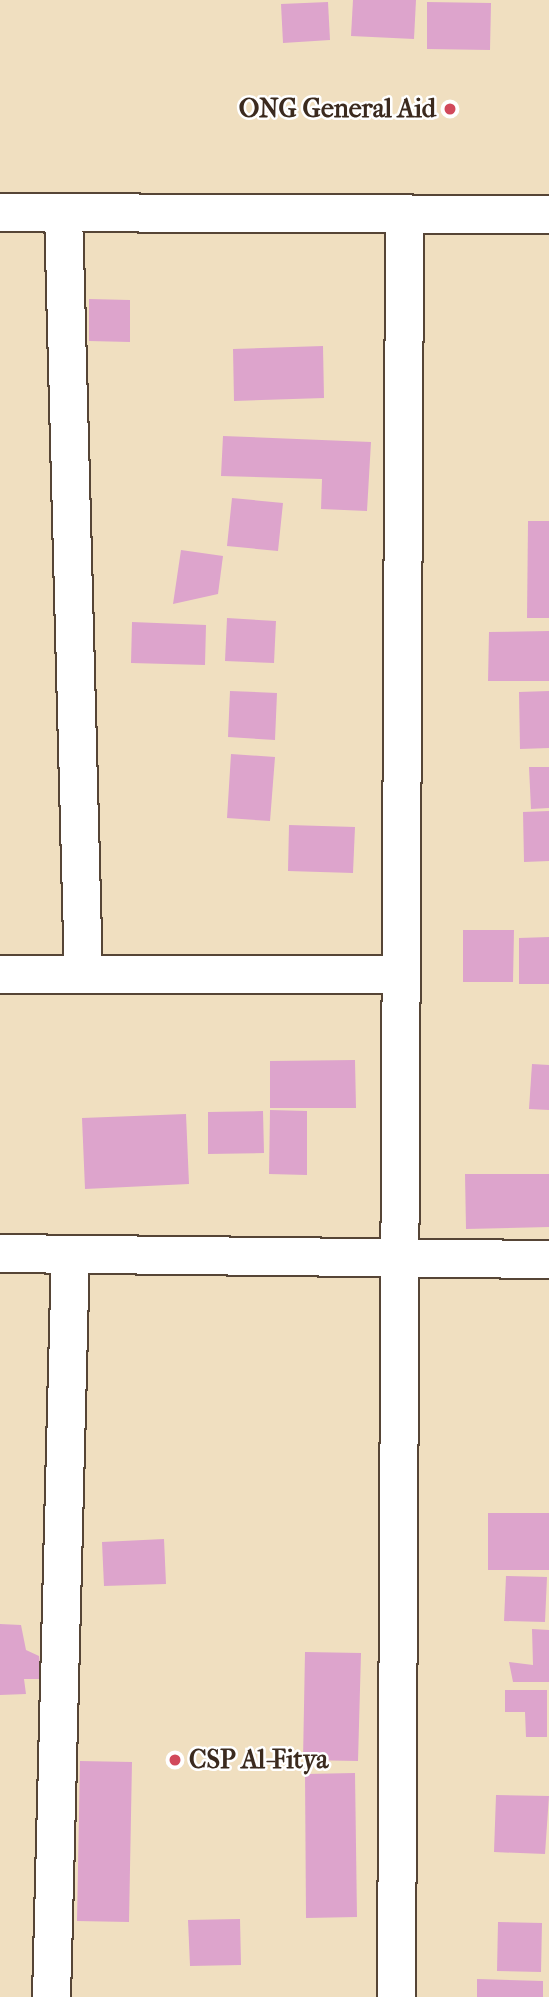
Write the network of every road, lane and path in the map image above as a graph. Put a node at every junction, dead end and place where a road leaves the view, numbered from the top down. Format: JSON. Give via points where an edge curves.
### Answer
{"nodes":[{"id":1,"x":0,"y":212,"type":"edge"},
{"id":2,"x":63,"y":212,"type":"junction"},
{"id":3,"x":404,"y":213,"type":"junction"},
{"id":4,"x":549,"y":214,"type":"edge"},
{"id":5,"x":0,"y":974,"type":"edge"},
{"id":6,"x":83,"y":974,"type":"junction"},
{"id":7,"x":400,"y":974,"type":"junction"},
{"id":8,"x":0,"y":1253,"type":"edge"},
{"id":9,"x":70,"y":1254,"type":"junction"},
{"id":10,"x":399,"y":1257,"type":"junction"},
{"id":11,"x":549,"y":1259,"type":"edge"},
{"id":12,"x":51,"y":1997,"type":"edge"},
{"id":13,"x":396,"y":1997,"type":"edge"}],
"edges":[{"from":1,"to":2,"type":"street"},
{"from":2,"to":3,"type":"street"},
{"from":2,"to":6,"type":"street"},
{"from":3,"to":4,"type":"street"},
{"from":3,"to":7,"type":"street"},
{"from":5,"to":6,"type":"street"},
{"from":6,"to":7,"type":"street"},
{"from":7,"to":10,"type":"street"},
{"from":8,"to":9,"type":"street"},
{"from":9,"to":10,"type":"street"},
{"from":9,"to":12,"type":"street"},
{"from":10,"to":11,"type":"street"},
{"from":10,"to":13,"type":"street"}]}
